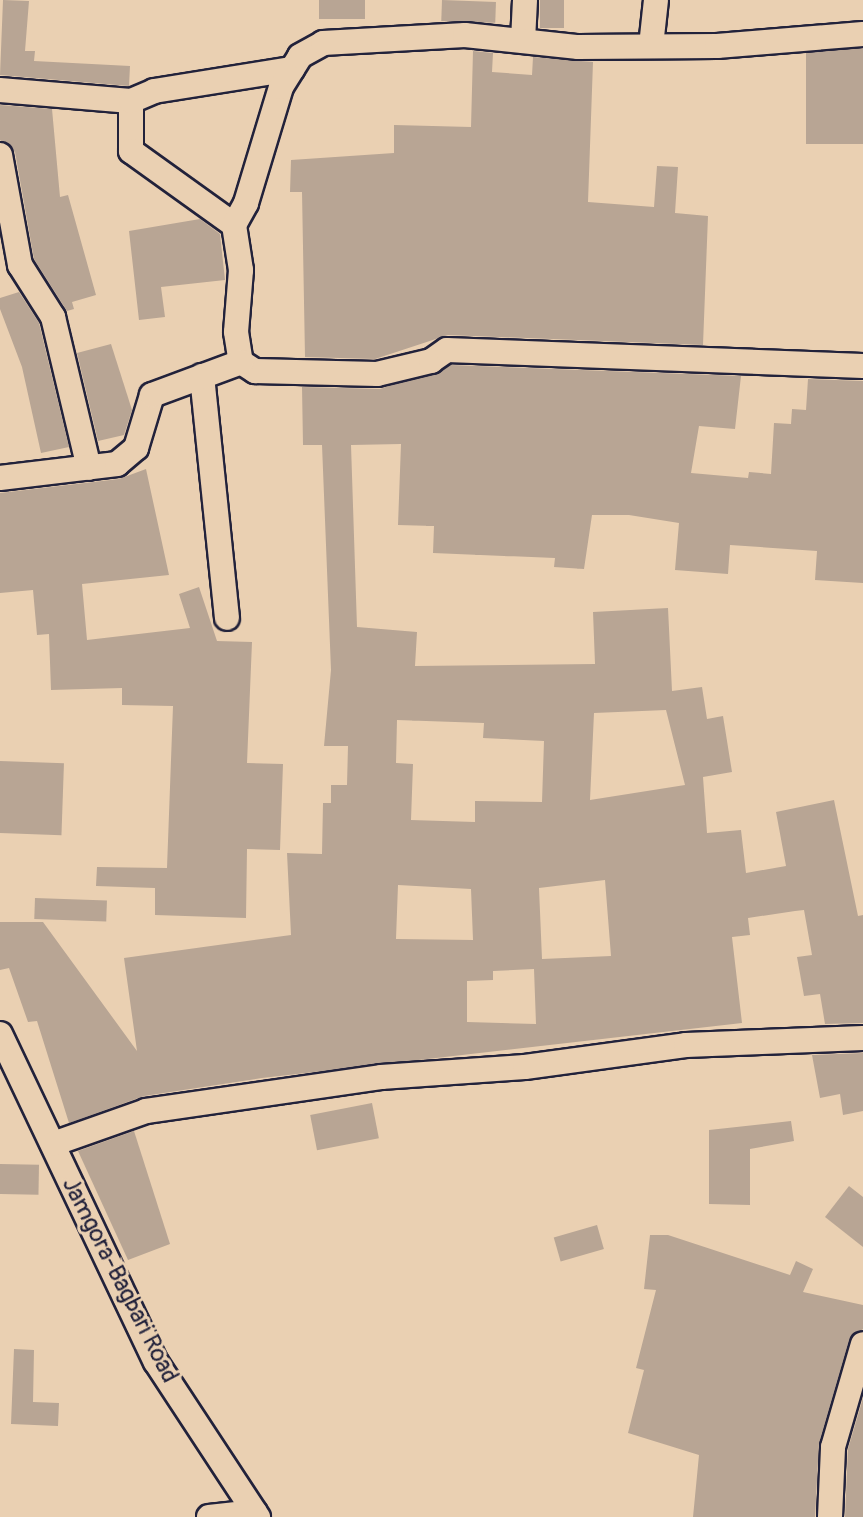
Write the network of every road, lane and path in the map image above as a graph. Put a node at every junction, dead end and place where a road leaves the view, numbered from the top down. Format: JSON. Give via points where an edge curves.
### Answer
{"nodes":[{"id":1,"x":525,"y":0,"type":"edge"},
{"id":2,"x":656,"y":0,"type":"edge"},
{"id":3,"x":863,"y":34,"type":"edge"},
{"id":4,"x":523,"y":41,"type":"junction"},
{"id":5,"x":651,"y":46,"type":"junction"},
{"id":6,"x":292,"y":69,"type":"junction"},
{"id":7,"x":0,"y":90,"type":"edge"},
{"id":8,"x":131,"y":101,"type":"junction"},
{"id":9,"x":0,"y":155,"type":"edge"},
{"id":10,"x":234,"y":225,"type":"junction"},
{"id":11,"x":241,"y":362,"type":"junction"},
{"id":12,"x":863,"y":366,"type":"edge"},
{"id":13,"x":202,"y":376,"type":"junction"},
{"id":14,"x":89,"y":468,"type":"junction"},
{"id":15,"x":0,"y":478,"type":"edge"},
{"id":16,"x":227,"y":618,"type":"dead end"},
{"id":17,"x":0,"y":1034,"type":"edge"},
{"id":18,"x":863,"y":1038,"type":"edge"},
{"id":19,"x":53,"y":1144,"type":"junction"},
{"id":20,"x":863,"y":1344,"type":"edge"},
{"id":21,"x":256,"y":1515,"type":"edge"},
{"id":22,"x":209,"y":1517,"type":"edge"},
{"id":23,"x":830,"y":1517,"type":"edge"}],
"edges":[{"from":1,"to":4,"type":"street"},
{"from":2,"to":5,"type":"street"},
{"from":3,"to":5,"type":"street"},
{"from":4,"to":5,"type":"street"},
{"from":4,"to":6,"type":"street","via":[[465,35],[323,43]]},
{"from":6,"to":8,"type":"street","via":[[154,91]]},
{"from":6,"to":10,"type":"street"},
{"from":7,"to":8,"type":"street"},
{"from":8,"to":10,"type":"street","via":[[131,151]]},
{"from":9,"to":14,"type":"street","via":[[20,265],[53,317]]},
{"from":10,"to":11,"type":"street","via":[[240,248],[236,332]]},
{"from":11,"to":12,"type":"street","via":[[255,371],[377,374],[431,361],[447,350]]},
{"from":11,"to":13,"type":"street"},
{"from":13,"to":14,"type":"street","via":[[152,395],[136,448],[117,464]]},
{"from":13,"to":16,"type":"street"},
{"from":14,"to":15,"type":"street"},
{"from":17,"to":19,"type":"street","name":"Jamgora-Bagbari Road"},
{"from":18,"to":19,"type":"street","via":[[766,1038],[381,1077],[146,1111]]},
{"from":19,"to":21,"type":"street","name":"Jamgora-Bagbari Road","via":[[156,1362]]},
{"from":20,"to":23,"type":"street","via":[[833,1447]]},
{"from":21,"to":22,"type":"street"}]}
